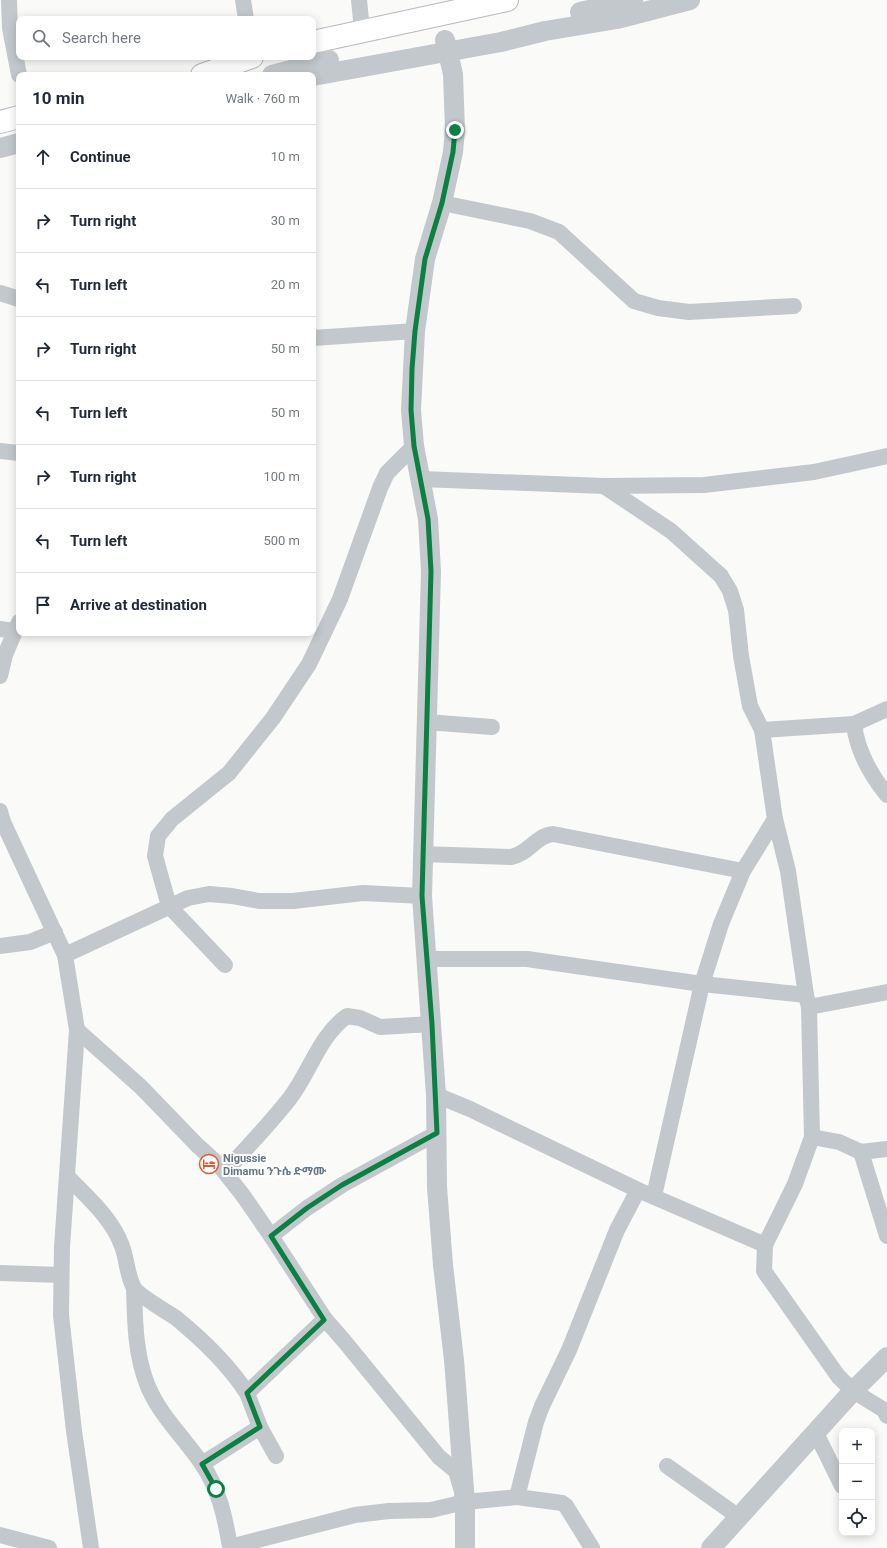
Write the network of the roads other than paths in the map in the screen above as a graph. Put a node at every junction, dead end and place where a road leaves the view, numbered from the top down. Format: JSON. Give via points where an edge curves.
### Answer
{"nodes":[{"id":1,"x":9,"y":0,"type":"edge"},
{"id":2,"x":243,"y":0,"type":"edge"},
{"id":3,"x":359,"y":0,"type":"edge"},
{"id":4,"x":507,"y":0,"type":"edge"},
{"id":5,"x":633,"y":0,"type":"edge"},
{"id":6,"x":690,"y":0,"type":"edge"},
{"id":7,"x":461,"y":5,"type":"edge"},
{"id":8,"x":246,"y":16,"type":"edge"},
{"id":9,"x":362,"y":30,"type":"junction"},
{"id":10,"x":316,"y":41,"type":"edge"},
{"id":11,"x":447,"y":46,"type":"junction"},
{"id":12,"x":16,"y":59,"type":"edge"},
{"id":13,"x":16,"y":60,"type":"edge"},
{"id":14,"x":244,"y":60,"type":"edge"},
{"id":15,"x":18,"y":72,"type":"edge"},
{"id":16,"x":210,"y":72,"type":"edge"},
{"id":17,"x":283,"y":72,"type":"edge"},
{"id":18,"x":316,"y":75,"type":"edge"},
{"id":19,"x":16,"y":118,"type":"edge"},
{"id":20,"x":0,"y":122,"type":"edge"},
{"id":21,"x":16,"y":144,"type":"edge"},
{"id":22,"x":0,"y":148,"type":"edge"},
{"id":23,"x":442,"y":203,"type":"junction"},
{"id":24,"x":0,"y":293,"type":"edge"},
{"id":25,"x":16,"y":298,"type":"edge"},
{"id":26,"x":794,"y":306,"type":"dead end"},
{"id":27,"x":415,"y":331,"type":"junction"},
{"id":28,"x":316,"y":338,"type":"edge"},
{"id":29,"x":414,"y":446,"type":"junction"},
{"id":30,"x":0,"y":451,"type":"edge"},
{"id":31,"x":16,"y":453,"type":"edge"},
{"id":32,"x":887,"y":456,"type":"edge"},
{"id":33,"x":421,"y":479,"type":"junction"},
{"id":34,"x":604,"y":486,"type":"junction"},
{"id":35,"x":11,"y":627,"type":"edge"},
{"id":36,"x":0,"y":676,"type":"edge"},
{"id":37,"x":887,"y":709,"type":"edge"},
{"id":38,"x":426,"y":722,"type":"junction"},
{"id":39,"x":854,"y":724,"type":"junction"},
{"id":40,"x":492,"y":727,"type":"dead end"},
{"id":41,"x":762,"y":730,"type":"junction"},
{"id":42,"x":887,"y":795,"type":"edge"},
{"id":43,"x":1,"y":818,"type":"edge"},
{"id":44,"x":775,"y":819,"type":"junction"},
{"id":45,"x":422,"y":854,"type":"junction"},
{"id":46,"x":743,"y":871,"type":"junction"},
{"id":47,"x":422,"y":896,"type":"junction"},
{"id":48,"x":169,"y":906,"type":"junction"},
{"id":49,"x":55,"y":932,"type":"junction"},
{"id":50,"x":0,"y":946,"type":"edge"},
{"id":51,"x":65,"y":955,"type":"junction"},
{"id":52,"x":427,"y":959,"type":"junction"},
{"id":53,"x":225,"y":965,"type":"dead end"},
{"id":54,"x":702,"y":984,"type":"junction"},
{"id":55,"x":887,"y":992,"type":"edge"},
{"id":56,"x":808,"y":1001,"type":"junction"},
{"id":57,"x":432,"y":1024,"type":"junction"},
{"id":58,"x":77,"y":1030,"type":"junction"},
{"id":59,"x":436,"y":1095,"type":"junction"},
{"id":60,"x":437,"y":1133,"type":"junction"},
{"id":61,"x":812,"y":1137,"type":"junction"},
{"id":62,"x":887,"y":1149,"type":"edge"},
{"id":63,"x":861,"y":1152,"type":"junction"},
{"id":64,"x":225,"y":1172,"type":"junction"},
{"id":65,"x":68,"y":1177,"type":"junction"},
{"id":66,"x":638,"y":1190,"type":"junction"},
{"id":67,"x":654,"y":1196,"type":"junction"},
{"id":68,"x":271,"y":1236,"type":"junction"},
{"id":69,"x":887,"y":1236,"type":"edge"},
{"id":70,"x":765,"y":1245,"type":"junction"},
{"id":71,"x":0,"y":1273,"type":"edge"},
{"id":72,"x":61,"y":1275,"type":"junction"},
{"id":73,"x":134,"y":1289,"type":"junction"},
{"id":74,"x":324,"y":1320,"type":"junction"},
{"id":75,"x":887,"y":1357,"type":"edge"},
{"id":76,"x":853,"y":1391,"type":"junction"},
{"id":77,"x":247,"y":1393,"type":"junction"},
{"id":78,"x":887,"y":1416,"type":"edge"},
{"id":79,"x":260,"y":1427,"type":"junction"},
{"id":80,"x":816,"y":1433,"type":"junction"},
{"id":81,"x":276,"y":1456,"type":"dead end"},
{"id":82,"x":202,"y":1464,"type":"junction"},
{"id":83,"x":667,"y":1466,"type":"dead end"},
{"id":84,"x":839,"y":1480,"type":"edge"},
{"id":85,"x":517,"y":1497,"type":"junction"},
{"id":86,"x":465,"y":1502,"type":"junction"},
{"id":87,"x":739,"y":1517,"type":"junction"},
{"id":88,"x":0,"y":1535,"type":"edge"},
{"id":89,"x":49,"y":1548,"type":"edge"},
{"id":90,"x":91,"y":1548,"type":"edge"},
{"id":91,"x":228,"y":1548,"type":"edge"},
{"id":92,"x":465,"y":1548,"type":"edge"},
{"id":93,"x":592,"y":1548,"type":"edge"},
{"id":94,"x":712,"y":1548,"type":"edge"}],
"edges":[{"from":1,"to":12,"type":"street","via":[[10,28]]},
{"from":2,"to":8,"type":"street"},
{"from":3,"to":9,"type":"street"},
{"from":4,"to":7,"type":"main road"},
{"from":5,"to":11,"type":"street"},
{"from":6,"to":11,"type":"street","via":[[617,18]]},
{"from":7,"to":9,"type":"main road"},
{"from":9,"to":10,"type":"main road"},
{"from":11,"to":17,"type":"street","via":[[325,60]]},
{"from":11,"to":18,"type":"street"},
{"from":11,"to":23,"type":"street","via":[[453,74],[455,130]]},
{"from":13,"to":15,"type":"street"},
{"from":14,"to":16,"type":"main road"},
{"from":19,"to":20,"type":"main road"},
{"from":21,"to":22,"type":"street"},
{"from":23,"to":26,"type":"street","via":[[530,221],[559,232],[634,301],[658,308],[689,312]]},
{"from":23,"to":27,"type":"street","via":[[425,259]]},
{"from":24,"to":25,"type":"street"},
{"from":27,"to":28,"type":"street"},
{"from":27,"to":29,"type":"street","via":[[411,410]]},
{"from":29,"to":33,"type":"street"},
{"from":29,"to":48,"type":"street","via":[[387,473],[340,599],[309,664],[273,718],[229,773],[172,819],[158,836],[155,856]]},
{"from":30,"to":31,"type":"street"},
{"from":32,"to":34,"type":"street","via":[[814,472],[704,485]]},
{"from":33,"to":34,"type":"street"},
{"from":33,"to":38,"type":"street","via":[[428,519],[431,571],[431,636]]},
{"from":34,"to":41,"type":"street","via":[[671,531],[721,576],[730,591],[736,610],[740,656],[750,706]]},
{"from":35,"to":36,"type":"street"},
{"from":37,"to":39,"type":"street"},
{"from":38,"to":40,"type":"street"},
{"from":38,"to":45,"type":"street"},
{"from":39,"to":41,"type":"street"},
{"from":39,"to":42,"type":"street","via":[[856,741],[869,768]]},
{"from":41,"to":44,"type":"street"},
{"from":43,"to":49,"type":"street"},
{"from":44,"to":46,"type":"street"},
{"from":44,"to":56,"type":"street","via":[[788,871]]},
{"from":45,"to":46,"type":"street","via":[[520,856],[539,838],[553,834]]},
{"from":45,"to":47,"type":"street"},
{"from":46,"to":54,"type":"street","via":[[721,924]]},
{"from":47,"to":48,"type":"street","via":[[363,893],[293,901],[266,901],[209,894],[188,898]]},
{"from":47,"to":52,"type":"street"},
{"from":48,"to":51,"type":"street"},
{"from":48,"to":53,"type":"street"},
{"from":49,"to":50,"type":"street","via":[[30,942]]},
{"from":49,"to":51,"type":"street"},
{"from":51,"to":58,"type":"street"},
{"from":52,"to":54,"type":"street","via":[[527,959]]},
{"from":52,"to":57,"type":"street"},
{"from":54,"to":56,"type":"street"},
{"from":54,"to":67,"type":"street"},
{"from":55,"to":56,"type":"street"},
{"from":56,"to":61,"type":"street"},
{"from":57,"to":59,"type":"street"},
{"from":57,"to":64,"type":"street","via":[[380,1027],[360,1018],[347,1016],[338,1023],[314,1056],[290,1098]]},
{"from":58,"to":64,"type":"street","via":[[141,1087]]},
{"from":58,"to":65,"type":"street"},
{"from":59,"to":60,"type":"street"},
{"from":59,"to":66,"type":"street"},
{"from":60,"to":68,"type":"street","via":[[342,1185]]},
{"from":60,"to":86,"type":"street","via":[[437,1187]]},
{"from":61,"to":63,"type":"street","via":[[839,1142]]},
{"from":61,"to":70,"type":"street","via":[[795,1184]]},
{"from":62,"to":63,"type":"street"},
{"from":63,"to":69,"type":"street"},
{"from":64,"to":68,"type":"street"},
{"from":65,"to":72,"type":"street"},
{"from":65,"to":73,"type":"street","via":[[98,1207],[110,1224],[122,1246]]},
{"from":66,"to":67,"type":"street"},
{"from":66,"to":85,"type":"street","via":[[617,1230],[569,1350],[542,1406]]},
{"from":67,"to":70,"type":"street","via":[[685,1212]]},
{"from":68,"to":74,"type":"street"},
{"from":70,"to":76,"type":"street","via":[[764,1271],[838,1376]]},
{"from":71,"to":72,"type":"street"},
{"from":72,"to":90,"type":"street","via":[[61,1315]]},
{"from":73,"to":77,"type":"street","via":[[176,1318],[211,1348],[234,1372]]},
{"from":73,"to":82,"type":"street","via":[[136,1338],[147,1386],[163,1414]]},
{"from":74,"to":77,"type":"street"},
{"from":74,"to":86,"type":"street","via":[[439,1457],[456,1471]]},
{"from":75,"to":76,"type":"street"},
{"from":76,"to":78,"type":"street","via":[[884,1410]]},
{"from":76,"to":80,"type":"street"},
{"from":77,"to":79,"type":"street"},
{"from":79,"to":81,"type":"street"},
{"from":79,"to":82,"type":"street"},
{"from":80,"to":84,"type":"street"},
{"from":80,"to":87,"type":"street"},
{"from":82,"to":91,"type":"street","via":[[216,1489],[227,1525]]},
{"from":83,"to":87,"type":"street"},
{"from":85,"to":86,"type":"street"},
{"from":85,"to":93,"type":"street","via":[[566,1506]]},
{"from":86,"to":91,"type":"street","via":[[431,1510],[355,1515]]},
{"from":86,"to":92,"type":"street"},
{"from":87,"to":94,"type":"street"},
{"from":88,"to":89,"type":"street"}]}
